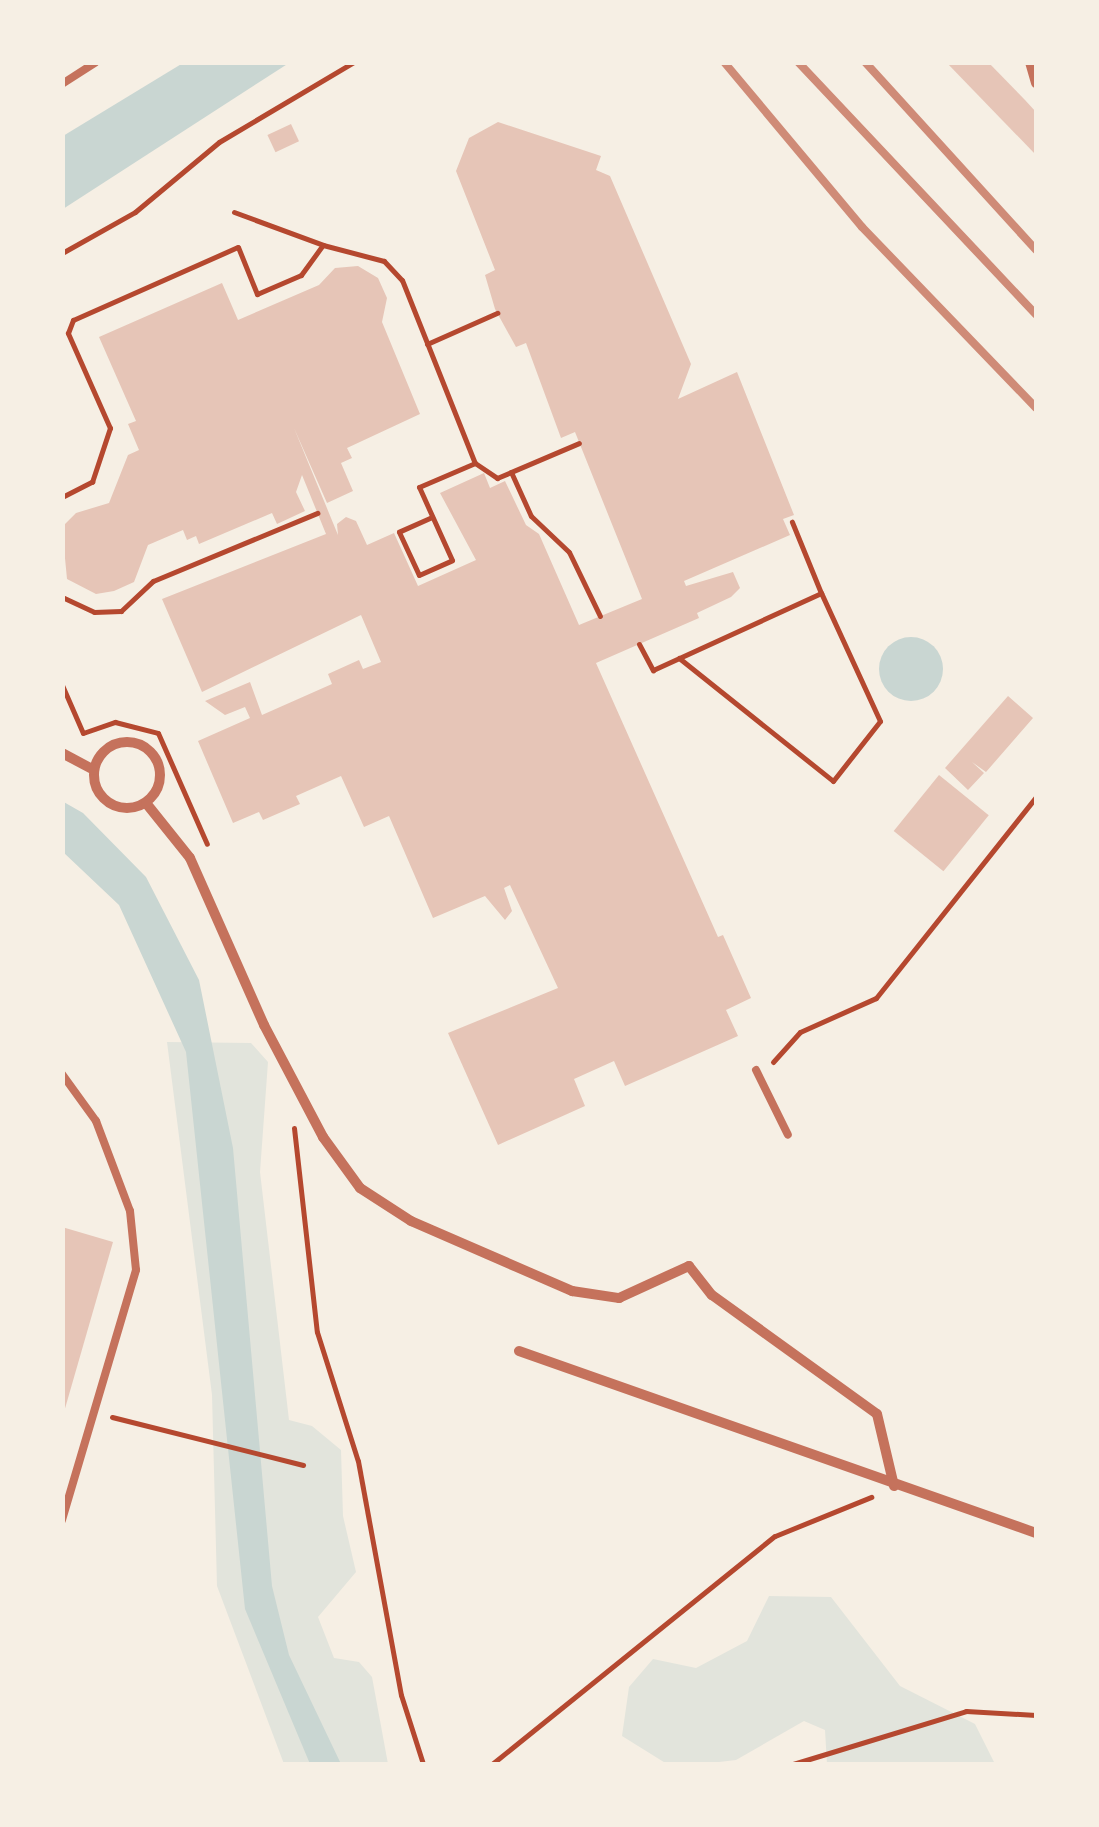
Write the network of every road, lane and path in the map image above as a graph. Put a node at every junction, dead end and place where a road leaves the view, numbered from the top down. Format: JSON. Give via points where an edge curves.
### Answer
{"nodes":[{"id":1,"x":96,"y":62,"type":"edge"},
{"id":2,"x":354,"y":62,"type":"edge"},
{"id":3,"x":1030,"y":62,"type":"edge"},
{"id":4,"x":1036,"y":83,"type":"edge"},
{"id":5,"x":62,"y":84,"type":"edge"},
{"id":6,"x":234,"y":212,"type":"dead end"},
{"id":7,"x":324,"y":246,"type":"junction"},
{"id":8,"x":62,"y":253,"type":"edge"},
{"id":9,"x":497,"y":314,"type":"dead end"},
{"id":10,"x":428,"y":344,"type":"junction"},
{"id":11,"x":579,"y":443,"type":"dead end"},
{"id":12,"x":475,"y":462,"type":"junction"},
{"id":13,"x":511,"y":472,"type":"junction"},
{"id":14,"x":62,"y":497,"type":"edge"},
{"id":15,"x":317,"y":513,"type":"dead end"},
{"id":16,"x":432,"y":517,"type":"junction"},
{"id":17,"x":792,"y":522,"type":"dead end"},
{"id":18,"x":821,"y":593,"type":"junction"},
{"id":19,"x":62,"y":597,"type":"edge"},
{"id":20,"x":600,"y":616,"type":"dead end"},
{"id":21,"x":639,"y":644,"type":"dead end"},
{"id":22,"x":679,"y":658,"type":"junction"},
{"id":23,"x":62,"y":753,"type":"edge"},
{"id":24,"x":94,"y":770,"type":"junction"},
{"id":25,"x":1036,"y":797,"type":"edge"},
{"id":26,"x":146,"y":803,"type":"junction"},
{"id":27,"x":774,"y":1062,"type":"dead end"},
{"id":28,"x":756,"y":1070,"type":"dead end"},
{"id":29,"x":62,"y":1074,"type":"edge"},
{"id":30,"x":292,"y":1078,"type":"junction"},
{"id":31,"x":788,"y":1136,"type":"dead end"},
{"id":32,"x":519,"y":1351,"type":"dead end"},
{"id":33,"x":94,"y":1412,"type":"junction"},
{"id":34,"x":303,"y":1465,"type":"dead end"},
{"id":35,"x":894,"y":1486,"type":"junction"},
{"id":36,"x":881,"y":1493,"type":"dead end"},
{"id":37,"x":62,"y":1520,"type":"edge"},
{"id":38,"x":1036,"y":1533,"type":"edge"},
{"id":39,"x":1036,"y":1715,"type":"edge"},
{"id":40,"x":423,"y":1764,"type":"edge"},
{"id":41,"x":492,"y":1764,"type":"edge"},
{"id":42,"x":793,"y":1764,"type":"edge"}],
"edges":[{"from":1,"to":5,"type":"lane"},
{"from":2,"to":8,"type":"path","via":[[219,142],[135,212]]},
{"from":3,"to":4,"type":"street"},
{"from":6,"to":7,"type":"path"},
{"from":7,"to":10,"type":"path","via":[[384,261],[402,280]]},
{"from":7,"to":14,"type":"path","via":[[301,275],[258,294],[238,247],[73,320],[68,332],[110,428],[92,482]]},
{"from":9,"to":10,"type":"path"},
{"from":10,"to":12,"type":"path"},
{"from":11,"to":13,"type":"path"},
{"from":12,"to":13,"type":"path","via":[[497,478]]},
{"from":12,"to":16,"type":"path","via":[[419,488]]},
{"from":13,"to":20,"type":"path","via":[[530,516],[569,552]]},
{"from":15,"to":19,"type":"path","via":[[152,581],[121,611],[94,612]]},
{"from":16,"to":16,"type":"path","via":[[452,560],[419,575],[399,532]]},
{"from":17,"to":18,"type":"path"},
{"from":18,"to":22,"type":"path"},
{"from":18,"to":22,"type":"path","via":[[880,722],[833,781]]},
{"from":21,"to":22,"type":"path","via":[[652,670]]},
{"from":23,"to":24,"type":"street"},
{"from":24,"to":26,"type":"street","via":[[106,801],[126,808]]},
{"from":24,"to":26,"type":"street","via":[[114,744],[146,749],[160,776]]},
{"from":25,"to":27,"type":"path","via":[[876,998],[800,1032]]},
{"from":26,"to":30,"type":"street","via":[[190,858]]},
{"from":28,"to":31,"type":"lane"},
{"from":29,"to":33,"type":"lane","via":[[96,1122],[130,1211],[136,1270]]},
{"from":30,"to":35,"type":"street","via":[[360,1188],[411,1222],[588,1293],[618,1298],[689,1266],[712,1295],[876,1414]]},
{"from":30,"to":40,"type":"path","via":[[297,1187],[317,1332],[358,1461],[401,1695]]},
{"from":32,"to":35,"type":"street"},
{"from":33,"to":34,"type":"path"},
{"from":33,"to":37,"type":"lane"},
{"from":35,"to":38,"type":"street"},
{"from":36,"to":41,"type":"path","via":[[776,1536]]},
{"from":39,"to":42,"type":"path","via":[[966,1711]]}]}
